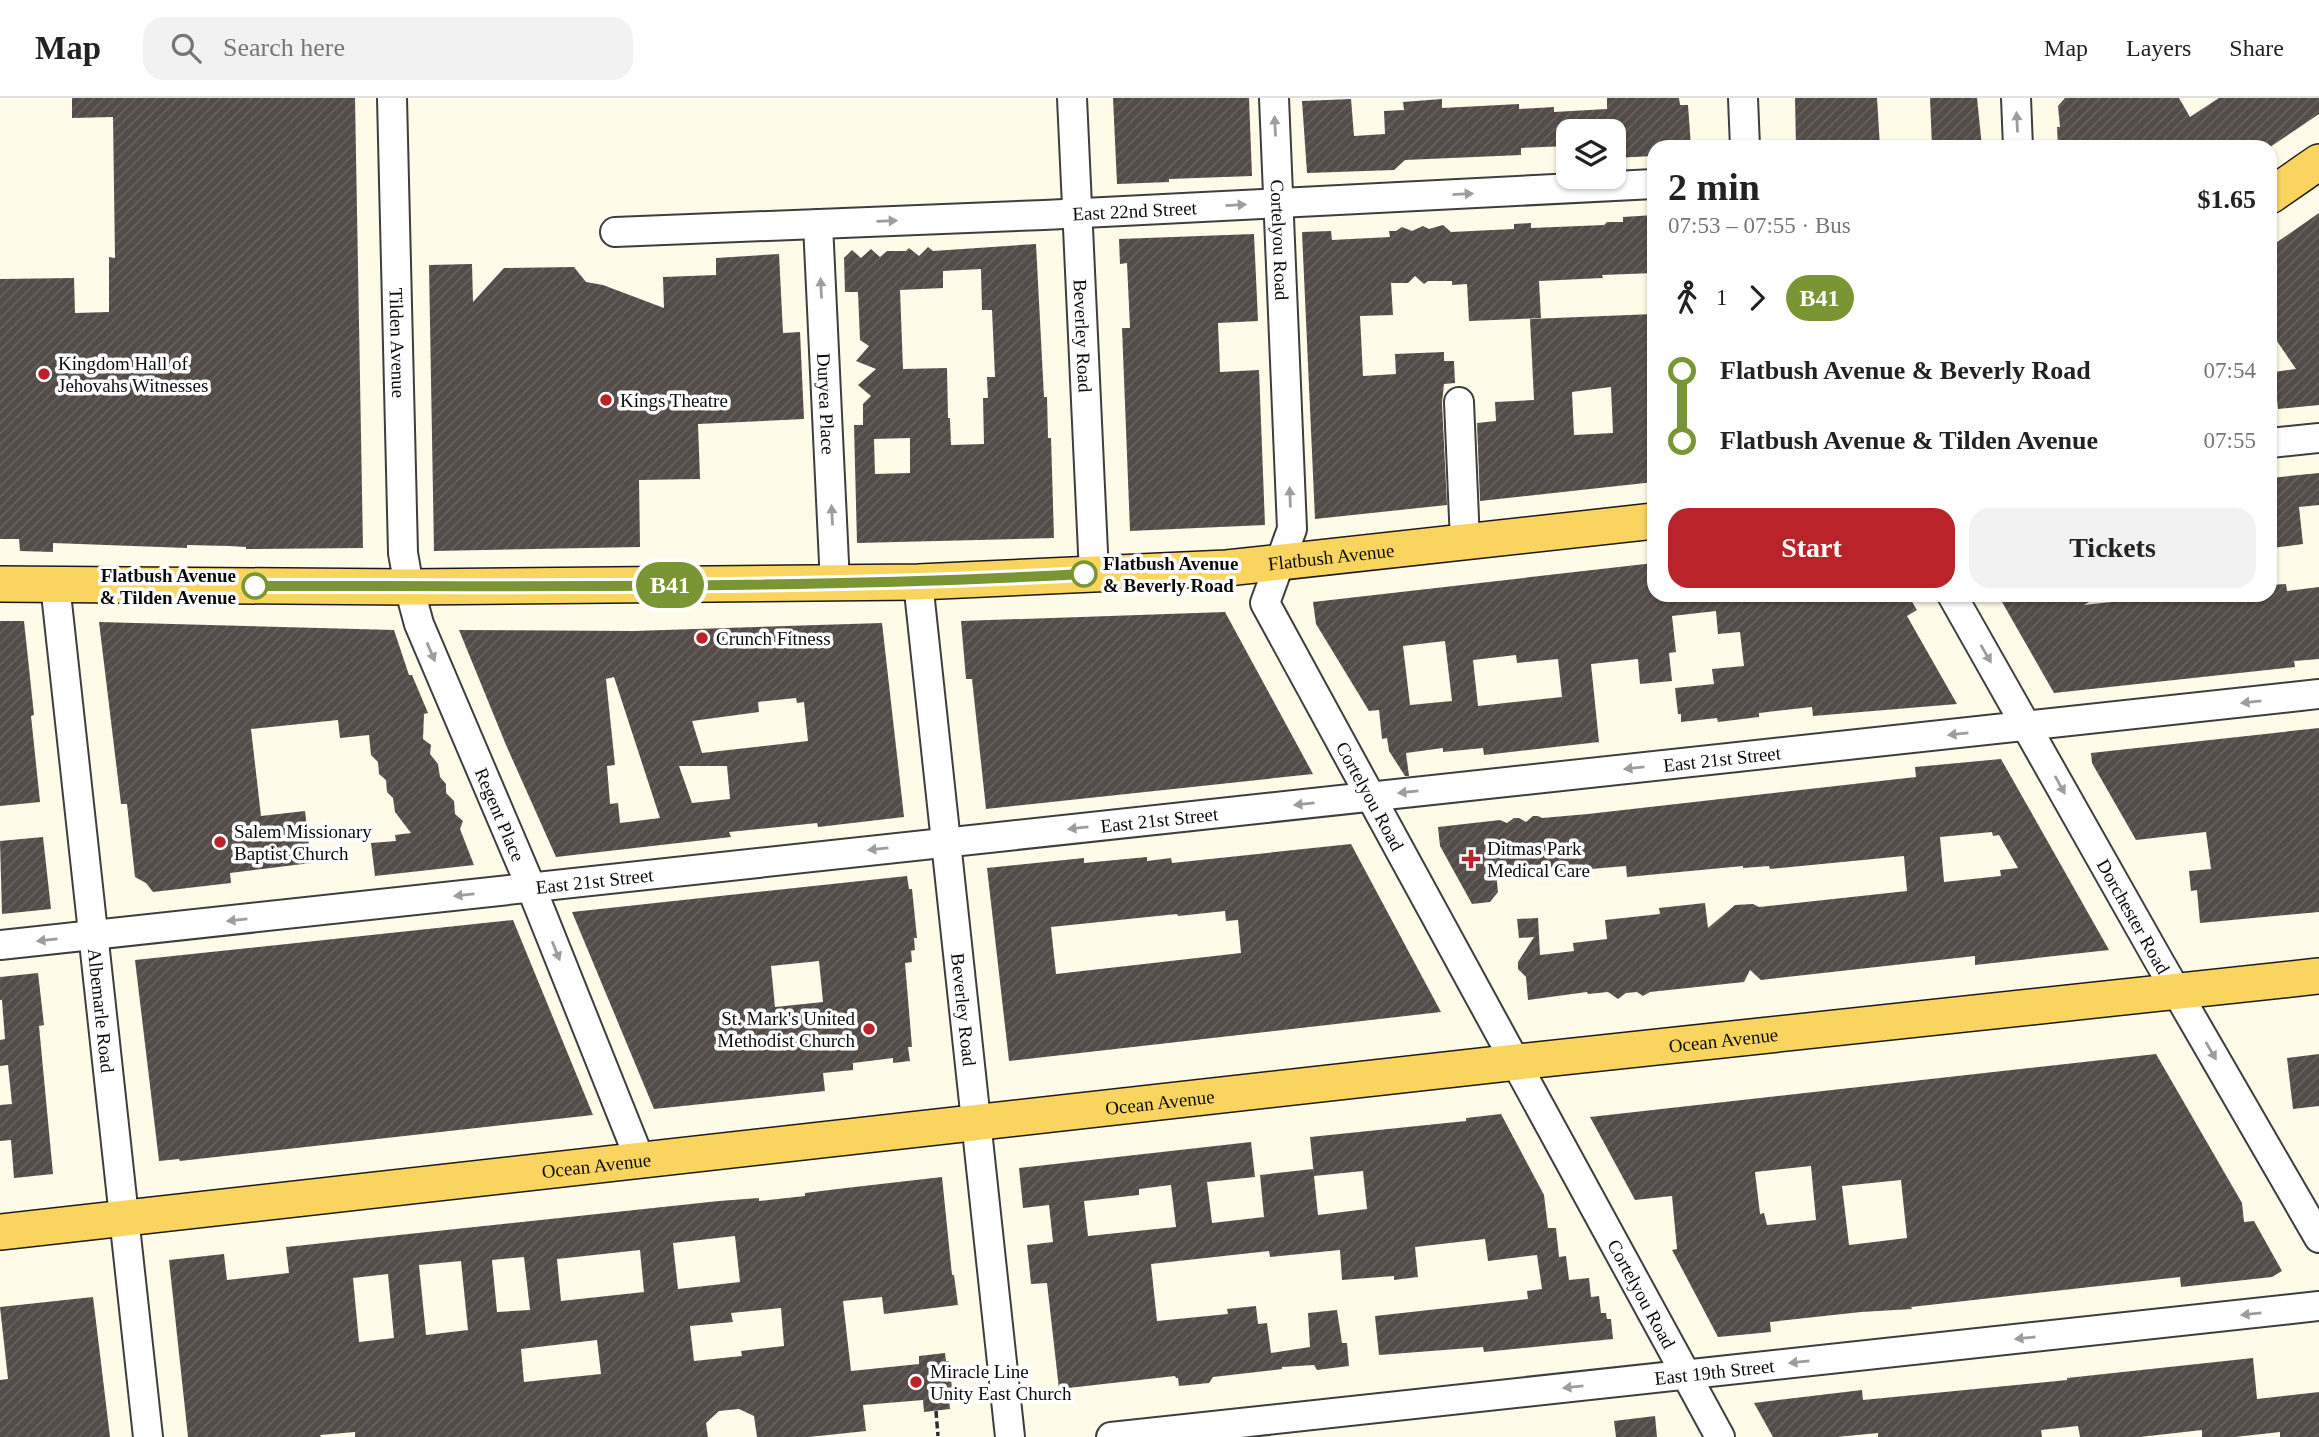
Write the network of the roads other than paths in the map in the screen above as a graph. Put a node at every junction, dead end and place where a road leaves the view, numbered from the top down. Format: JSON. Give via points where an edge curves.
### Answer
{"nodes":[{"id":1,"x":392,"y":98,"type":"edge"},
{"id":2,"x":1072,"y":98,"type":"edge"},
{"id":3,"x":1274,"y":98,"type":"edge"},
{"id":4,"x":1743,"y":98,"type":"edge"},
{"id":5,"x":2016,"y":98,"type":"edge"},
{"id":6,"x":1745,"y":140,"type":"edge"},
{"id":7,"x":2018,"y":140,"type":"edge"},
{"id":8,"x":2319,"y":162,"type":"edge"},
{"id":9,"x":1647,"y":184,"type":"edge"},
{"id":10,"x":2277,"y":191,"type":"edge"},
{"id":11,"x":1279,"y":202,"type":"junction"},
{"id":12,"x":1077,"y":213,"type":"junction"},
{"id":13,"x":818,"y":224,"type":"junction"},
{"id":14,"x":615,"y":232,"type":"dead end"},
{"id":15,"x":1459,"y":401,"type":"dead end"},
{"id":16,"x":2319,"y":438,"type":"edge"},
{"id":17,"x":2277,"y":442,"type":"edge"},
{"id":18,"x":1647,"y":522,"type":"edge"},
{"id":19,"x":1465,"y":542,"type":"junction"},
{"id":20,"x":1279,"y":563,"type":"junction"},
{"id":21,"x":1094,"y":574,"type":"junction"},
{"id":22,"x":918,"y":582,"type":"junction"},
{"id":23,"x":0,"y":584,"type":"edge"},
{"id":24,"x":55,"y":584,"type":"junction"},
{"id":25,"x":835,"y":584,"type":"junction"},
{"id":26,"x":409,"y":587,"type":"junction"},
{"id":27,"x":1956,"y":602,"type":"edge"},
{"id":28,"x":2319,"y":694,"type":"edge"},
{"id":29,"x":2026,"y":725,"type":"junction"},
{"id":30,"x":1371,"y":795,"type":"junction"},
{"id":31,"x":945,"y":842,"type":"junction"},
{"id":32,"x":531,"y":887,"type":"junction"},
{"id":33,"x":94,"y":935,"type":"junction"},
{"id":34,"x":0,"y":945,"type":"edge"},
{"id":35,"x":2319,"y":976,"type":"edge"},
{"id":36,"x":2176,"y":992,"type":"junction"},
{"id":37,"x":1517,"y":1062,"type":"junction"},
{"id":38,"x":976,"y":1124,"type":"junction"},
{"id":39,"x":640,"y":1160,"type":"junction"},
{"id":40,"x":122,"y":1217,"type":"junction"},
{"id":41,"x":0,"y":1232,"type":"edge"},
{"id":42,"x":2319,"y":1238,"type":"edge"},
{"id":43,"x":2319,"y":1306,"type":"edge"},
{"id":44,"x":1687,"y":1375,"type":"junction"},
{"id":45,"x":148,"y":1437,"type":"edge"},
{"id":46,"x":1010,"y":1437,"type":"edge"},
{"id":47,"x":1111,"y":1437,"type":"edge"},
{"id":48,"x":1720,"y":1437,"type":"edge"}],
"edges":[{"from":1,"to":26,"type":"street","name":"Tilden Avenue","via":[[403,553]]},
{"from":2,"to":12,"type":"street","name":"Beverley Road"},
{"from":11,"to":3,"type":"street","name":"Cortelyou Road","one_way":true},
{"from":4,"to":6,"type":"street"},
{"from":7,"to":5,"type":"street","one_way":true},
{"from":8,"to":10,"type":"main road"},
{"from":11,"to":9,"type":"street","name":"East 22nd Street","one_way":true},
{"from":12,"to":11,"type":"street","name":"East 22nd Street","one_way":true},
{"from":20,"to":11,"type":"street","name":"Cortelyou Road","one_way":true,"via":[[1292,528]]},
{"from":13,"to":12,"type":"street","name":"East 22nd Street","one_way":true},
{"from":12,"to":21,"type":"street","name":"Beverley Road"},
{"from":13,"to":14,"type":"street","name":"East 22nd Street"},
{"from":25,"to":13,"type":"street","name":"Duryea Place","one_way":true},
{"from":15,"to":19,"type":"street"},
{"from":16,"to":17,"type":"street"},
{"from":18,"to":19,"type":"main road","name":"Flatbush Avenue"},
{"from":19,"to":20,"type":"main road","name":"Flatbush Avenue"},
{"from":20,"to":21,"type":"main road","name":"Flatbush Avenue"},
{"from":20,"to":30,"type":"street","name":"Cortelyou Road","via":[[1265,603]]},
{"from":21,"to":22,"type":"main road","name":"Flatbush Avenue"},
{"from":22,"to":25,"type":"main road","name":"Flatbush Avenue"},
{"from":22,"to":31,"type":"street","name":"Beverley Road"},
{"from":23,"to":24,"type":"main road","name":"Flatbush Avenue"},
{"from":24,"to":26,"type":"main road","name":"Flatbush Avenue"},
{"from":24,"to":33,"type":"street","name":"Albemarle Road"},
{"from":25,"to":26,"type":"main road","name":"Flatbush Avenue"},
{"from":26,"to":32,"type":"street","name":"Regent Place","one_way":true,"via":[[419,624]]},
{"from":27,"to":29,"type":"street","name":"Dorchester Road","one_way":true},
{"from":28,"to":29,"type":"street","name":"East 21st Street","one_way":true},
{"from":29,"to":30,"type":"street","name":"East 21st Street","one_way":true},
{"from":29,"to":36,"type":"street","name":"Dorchester Road","one_way":true},
{"from":30,"to":31,"type":"street","name":"East 21st Street","one_way":true},
{"from":30,"to":37,"type":"street","name":"Cortelyou Road"},
{"from":31,"to":32,"type":"street","name":"East 21st Street","one_way":true},
{"from":31,"to":38,"type":"street","name":"Beverley Road"},
{"from":32,"to":33,"type":"street","name":"East 21st Street","one_way":true},
{"from":32,"to":39,"type":"street","name":"Regent Place","one_way":true},
{"from":33,"to":34,"type":"street","name":"East 21st Street","one_way":true},
{"from":33,"to":40,"type":"street","name":"Albemarle Road"},
{"from":35,"to":36,"type":"main road","name":"Ocean Avenue"},
{"from":36,"to":37,"type":"main road","name":"Ocean Avenue"},
{"from":36,"to":42,"type":"street","name":"Dorchester Road","one_way":true},
{"from":37,"to":38,"type":"main road","name":"Ocean Avenue"},
{"from":37,"to":44,"type":"street","name":"Cortelyou Road"},
{"from":38,"to":39,"type":"main road","name":"Ocean Avenue"},
{"from":38,"to":46,"type":"street","name":"Beverley Road"},
{"from":39,"to":40,"type":"main road","name":"Ocean Avenue"},
{"from":40,"to":41,"type":"main road","name":"Ocean Avenue"},
{"from":40,"to":45,"type":"street","name":"Albemarle Road"},
{"from":43,"to":44,"type":"street","name":"East 19th Street","one_way":true},
{"from":44,"to":47,"type":"street","name":"East 19th Street","one_way":true},
{"from":44,"to":48,"type":"street","name":"Cortelyou Road"}]}
